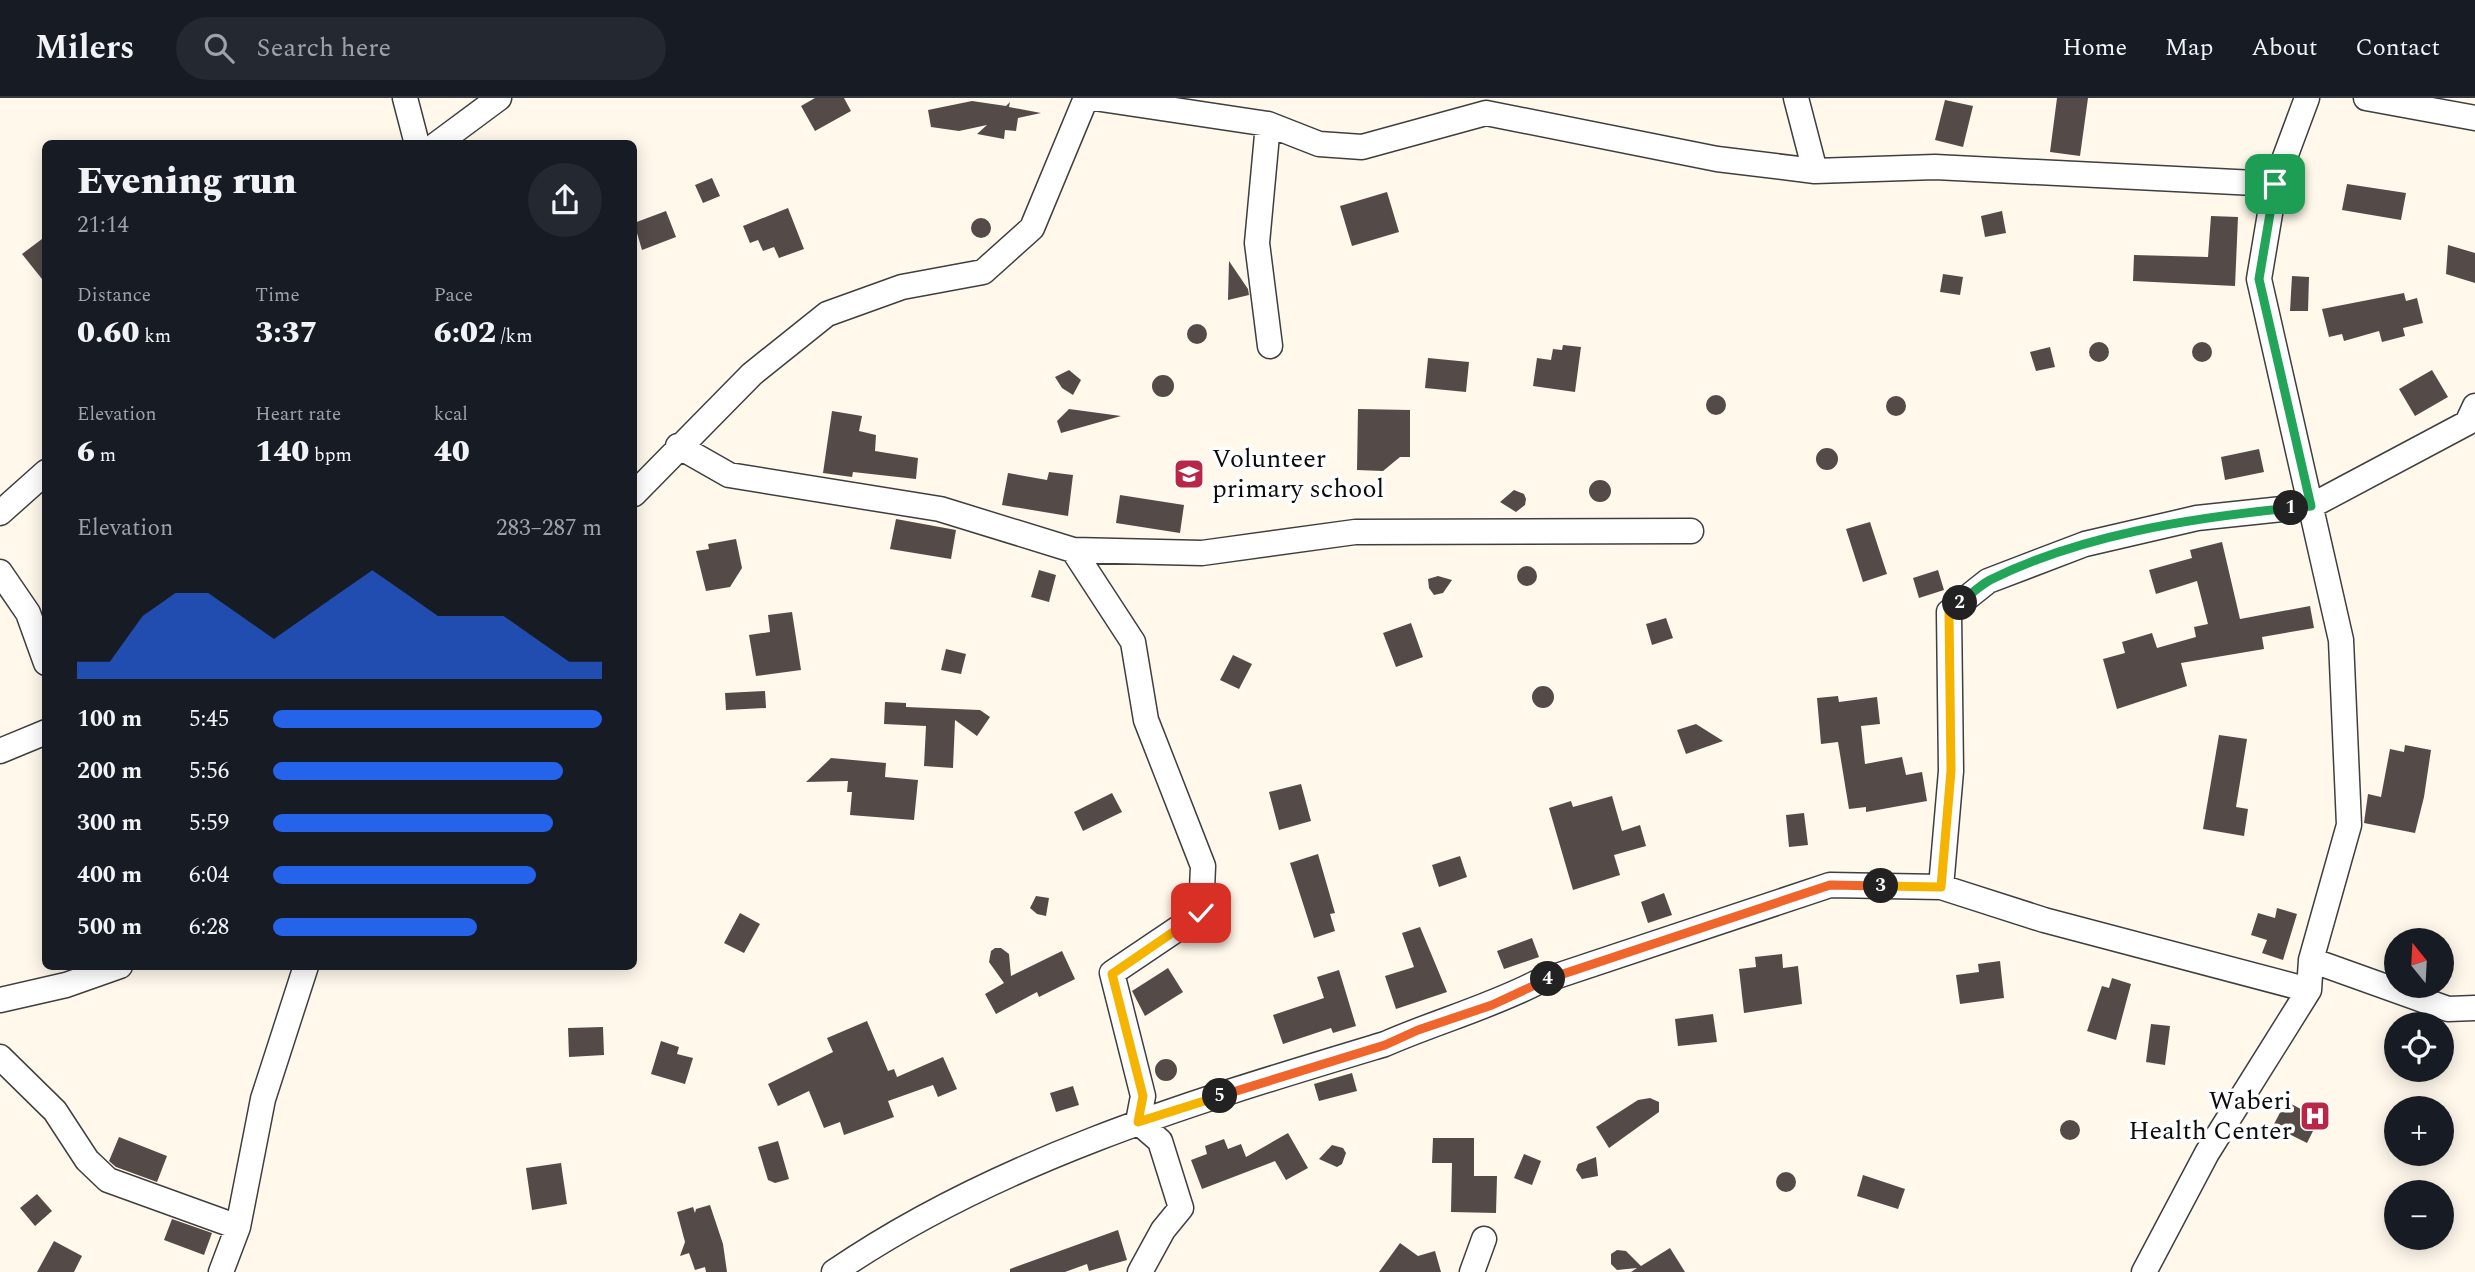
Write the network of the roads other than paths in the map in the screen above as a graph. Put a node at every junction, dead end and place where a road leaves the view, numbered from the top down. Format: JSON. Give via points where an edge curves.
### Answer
{"nodes":[{"id":1,"x":405,"y":98,"type":"edge"},
{"id":2,"x":499,"y":98,"type":"edge"},
{"id":3,"x":1086,"y":98,"type":"edge"},
{"id":4,"x":1094,"y":98,"type":"edge"},
{"id":5,"x":1796,"y":98,"type":"edge"},
{"id":6,"x":2307,"y":98,"type":"edge"},
{"id":7,"x":2366,"y":98,"type":"edge"},
{"id":8,"x":2475,"y":118,"type":"edge"},
{"id":9,"x":1268,"y":124,"type":"junction"},
{"id":10,"x":416,"y":140,"type":"edge"},
{"id":11,"x":442,"y":140,"type":"edge"},
{"id":12,"x":1815,"y":171,"type":"junction"},
{"id":13,"x":2275,"y":184,"type":"junction"},
{"id":14,"x":1270,"y":346,"type":"dead end"},
{"id":15,"x":2475,"y":406,"type":"edge"},
{"id":16,"x":678,"y":446,"type":"junction"},
{"id":17,"x":42,"y":476,"type":"edge"},
{"id":18,"x":637,"y":492,"type":"edge"},
{"id":19,"x":2311,"y":506,"type":"junction"},
{"id":20,"x":0,"y":513,"type":"edge"},
{"id":21,"x":1691,"y":531,"type":"dead end"},
{"id":22,"x":1073,"y":550,"type":"junction"},
{"id":23,"x":0,"y":572,"type":"edge"},
{"id":24,"x":42,"y":652,"type":"edge"},
{"id":25,"x":42,"y":734,"type":"edge"},
{"id":26,"x":0,"y":751,"type":"edge"},
{"id":27,"x":1941,"y":887,"type":"junction"},
{"id":28,"x":2311,"y":960,"type":"junction"},
{"id":29,"x":109,"y":970,"type":"edge"},
{"id":30,"x":305,"y":970,"type":"edge"},
{"id":31,"x":2309,"y":990,"type":"junction"},
{"id":32,"x":0,"y":1000,"type":"edge"},
{"id":33,"x":2475,"y":1008,"type":"edge"},
{"id":34,"x":0,"y":1058,"type":"edge"},
{"id":35,"x":1138,"y":1122,"type":"junction"},
{"id":36,"x":238,"y":1227,"type":"junction"},
{"id":37,"x":1484,"y":1239,"type":"dead end"},
{"id":38,"x":221,"y":1272,"type":"edge"},
{"id":39,"x":834,"y":1272,"type":"edge"},
{"id":40,"x":1140,"y":1272,"type":"edge"},
{"id":41,"x":1472,"y":1272,"type":"edge"},
{"id":42,"x":2144,"y":1272,"type":"edge"}],
"edges":[{"from":1,"to":10,"type":"street"},
{"from":2,"to":11,"type":"street"},
{"from":3,"to":16,"type":"street","via":[[1032,228],[983,272],[902,287],[827,313],[751,374]]},
{"from":4,"to":9,"type":"street"},
{"from":5,"to":12,"type":"street"},
{"from":6,"to":13,"type":"street"},
{"from":7,"to":8,"type":"street"},
{"from":9,"to":12,"type":"street","via":[[1319,144],[1362,148],[1486,113],[1717,159]]},
{"from":9,"to":14,"type":"street","via":[[1256,243]]},
{"from":12,"to":13,"type":"street","via":[[1935,167]]},
{"from":13,"to":19,"type":"street","via":[[2259,279]]},
{"from":15,"to":19,"type":"street","via":[[2467,422]]},
{"from":16,"to":18,"type":"street"},
{"from":16,"to":22,"type":"street","via":[[729,475],[940,509]]},
{"from":17,"to":20,"type":"street"},
{"from":19,"to":27,"type":"street","via":[[2197,517],[2085,544],[1988,581],[1949,612],[1951,771]]},
{"from":19,"to":28,"type":"street","via":[[2341,640],[2349,825]]},
{"from":21,"to":22,"type":"street","via":[[1355,532],[1202,553]]},
{"from":22,"to":35,"type":"street","via":[[1133,642],[1146,720],[1203,866],[1201,913],[1112,974],[1143,1096]]},
{"from":23,"to":24,"type":"street","via":[[28,613]]},
{"from":25,"to":26,"type":"street"},
{"from":27,"to":31,"type":"street","via":[[2056,923]]},
{"from":27,"to":35,"type":"street","via":[[1830,885],[1536,983],[1492,1005],[1385,1045]]},
{"from":28,"to":31,"type":"street"},
{"from":28,"to":33,"type":"street","via":[[2448,1009]]},
{"from":29,"to":32,"type":"street"},
{"from":30,"to":36,"type":"street","via":[[263,1099]]},
{"from":31,"to":42,"type":"street","via":[[2207,1153]]},
{"from":34,"to":36,"type":"street","via":[[55,1111],[87,1160],[108,1180]]},
{"from":35,"to":39,"type":"street","via":[[942,1207]]},
{"from":35,"to":40,"type":"street","via":[[1160,1141],[1181,1208]]},
{"from":36,"to":38,"type":"street"},
{"from":37,"to":41,"type":"street"}]}
